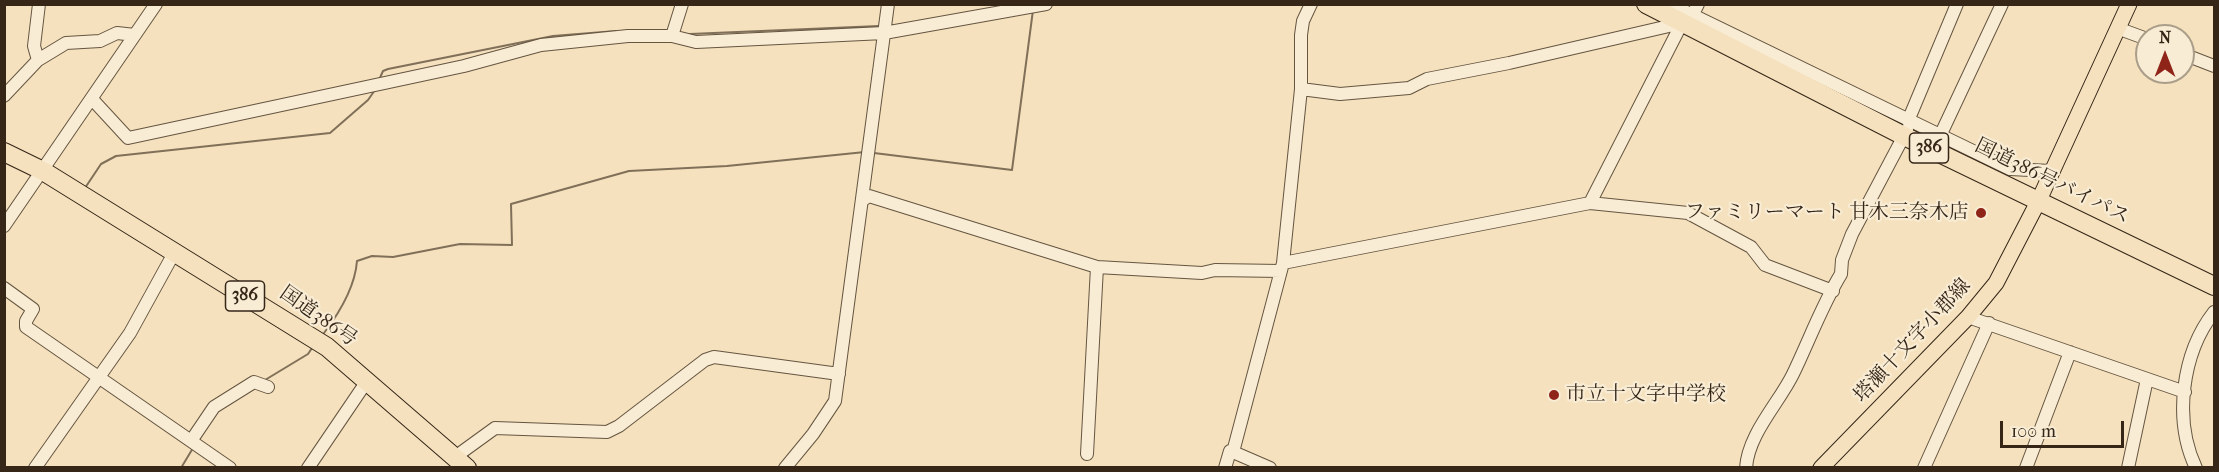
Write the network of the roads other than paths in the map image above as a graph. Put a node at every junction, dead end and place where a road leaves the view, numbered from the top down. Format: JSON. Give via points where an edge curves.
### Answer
{"nodes":[{"id":1,"x":39,"y":4,"type":"edge"},
{"id":2,"x":156,"y":4,"type":"edge"},
{"id":3,"x":682,"y":4,"type":"edge"},
{"id":4,"x":888,"y":4,"type":"edge"},
{"id":5,"x":1046,"y":4,"type":"edge"},
{"id":6,"x":1311,"y":4,"type":"edge"},
{"id":7,"x":1646,"y":4,"type":"edge"},
{"id":8,"x":1670,"y":4,"type":"edge"},
{"id":9,"x":1957,"y":4,"type":"edge"},
{"id":10,"x":2002,"y":4,"type":"edge"},
{"id":11,"x":2129,"y":4,"type":"edge"},
{"id":12,"x":1691,"y":14,"type":"edge"},
{"id":13,"x":2117,"y":28,"type":"junction"},
{"id":14,"x":884,"y":33,"type":"junction"},
{"id":15,"x":135,"y":35,"type":"junction"},
{"id":16,"x":2135,"y":35,"type":"edge"},
{"id":17,"x":672,"y":36,"type":"junction"},
{"id":18,"x":2195,"y":59,"type":"edge"},
{"id":19,"x":38,"y":60,"type":"junction"},
{"id":20,"x":2214,"y":66,"type":"edge"},
{"id":21,"x":1301,"y":89,"type":"junction"},
{"id":22,"x":4,"y":96,"type":"edge"},
{"id":23,"x":92,"y":99,"type":"junction"},
{"id":24,"x":1907,"y":127,"type":"junction"},
{"id":25,"x":1940,"y":136,"type":"junction"},
{"id":26,"x":4,"y":152,"type":"edge"},
{"id":27,"x":43,"y":171,"type":"junction"},
{"id":28,"x":2051,"y":171,"type":"junction"},
{"id":29,"x":864,"y":200,"type":"junction"},
{"id":30,"x":2039,"y":200,"type":"junction"},
{"id":31,"x":1590,"y":203,"type":"junction"},
{"id":32,"x":4,"y":226,"type":"edge"},
{"id":33,"x":174,"y":253,"type":"junction"},
{"id":34,"x":1097,"y":267,"type":"junction"},
{"id":35,"x":1282,"y":267,"type":"junction"},
{"id":36,"x":2214,"y":286,"type":"edge"},
{"id":37,"x":4,"y":288,"type":"edge"},
{"id":38,"x":1833,"y":291,"type":"junction"},
{"id":39,"x":2214,"y":312,"type":"edge"},
{"id":40,"x":1968,"y":317,"type":"junction"},
{"id":41,"x":1989,"y":323,"type":"junction"},
{"id":42,"x":2070,"y":352,"type":"junction"},
{"id":43,"x":839,"y":375,"type":"junction"},
{"id":44,"x":100,"y":377,"type":"junction"},
{"id":45,"x":2147,"y":380,"type":"junction"},
{"id":46,"x":367,"y":381,"type":"junction"},
{"id":47,"x":262,"y":385,"type":"dead end"},
{"id":48,"x":2185,"y":392,"type":"junction"},
{"id":49,"x":191,"y":441,"type":"junction"},
{"id":50,"x":1233,"y":452,"type":"junction"},
{"id":51,"x":1087,"y":454,"type":"dead end"},
{"id":52,"x":464,"y":465,"type":"edge"},
{"id":53,"x":35,"y":468,"type":"edge"},
{"id":54,"x":230,"y":468,"type":"edge"},
{"id":55,"x":308,"y":468,"type":"edge"},
{"id":56,"x":785,"y":468,"type":"edge"},
{"id":57,"x":1226,"y":468,"type":"edge"},
{"id":58,"x":1270,"y":468,"type":"edge"},
{"id":59,"x":1746,"y":468,"type":"edge"},
{"id":60,"x":1821,"y":468,"type":"edge"},
{"id":61,"x":1924,"y":468,"type":"edge"},
{"id":62,"x":2026,"y":468,"type":"edge"},
{"id":63,"x":2128,"y":468,"type":"edge"},
{"id":64,"x":2196,"y":468,"type":"edge"}],
"edges":[{"from":1,"to":19,"type":"street","via":[[34,46]]},
{"from":2,"to":15,"type":"street"},
{"from":3,"to":17,"type":"street"},
{"from":4,"to":14,"type":"street"},
{"from":5,"to":14,"type":"street"},
{"from":6,"to":21,"type":"street","via":[[1301,35]]},
{"from":7,"to":12,"type":"highway","name":"国道386号バイパス","number":"386"},
{"from":8,"to":12,"type":"street"},
{"from":9,"to":24,"type":"street"},
{"from":10,"to":25,"type":"street"},
{"from":11,"to":13,"type":"main road","name":"塔瀬十文字小郡線"},
{"from":12,"to":21,"type":"street","via":[[1509,63],[1427,79],[1408,88],[1340,94]]},
{"from":12,"to":24,"type":"highway","name":"国道386号バイパス","number":"386"},
{"from":12,"to":31,"type":"street"},
{"from":13,"to":16,"type":"street"},
{"from":13,"to":28,"type":"main road","name":"塔瀬十文字小郡線"},
{"from":14,"to":17,"type":"street","via":[[696,42]]},
{"from":14,"to":29,"type":"street"},
{"from":15,"to":19,"type":"street","via":[[117,33],[100,41],[66,43]]},
{"from":15,"to":23,"type":"street"},
{"from":17,"to":23,"type":"street","via":[[628,36],[541,45],[464,66],[129,138]]},
{"from":18,"to":20,"type":"street"},
{"from":19,"to":22,"type":"street"},
{"from":21,"to":35,"type":"street"},
{"from":23,"to":27,"type":"street"},
{"from":24,"to":25,"type":"street"},
{"from":24,"to":30,"type":"highway","name":"国道386号バイパス","number":"386"},
{"from":24,"to":38,"type":"street","via":[[1852,234]]},
{"from":25,"to":28,"type":"street","via":[[2010,169]]},
{"from":26,"to":27,"type":"highway","name":"国道386号","number":"386"},
{"from":27,"to":32,"type":"street"},
{"from":27,"to":33,"type":"highway","name":"国道386号","number":"386"},
{"from":28,"to":30,"type":"main road","name":"塔瀬十文字小郡線"},
{"from":29,"to":34,"type":"street","via":[[869,196]]},
{"from":29,"to":43,"type":"street"},
{"from":30,"to":36,"type":"highway","name":"国道386号バイパス","number":"386"},
{"from":30,"to":40,"type":"main road","name":"塔瀬十文字小郡線","via":[[1996,283]]},
{"from":31,"to":35,"type":"street"},
{"from":31,"to":38,"type":"street","via":[[1688,213],[1751,248],[1765,265]]},
{"from":33,"to":44,"type":"street","via":[[130,333]]},
{"from":33,"to":46,"type":"highway","name":"国道386号","number":"386","via":[[327,347]]},
{"from":34,"to":35,"type":"street","via":[[1202,273]]},
{"from":34,"to":51,"type":"street"},
{"from":35,"to":50,"type":"street"},
{"from":37,"to":44,"type":"street","via":[[33,309],[27,327]]},
{"from":38,"to":59,"type":"street","via":[[1789,382],[1761,427],[1746,459]]},
{"from":39,"to":48,"type":"street","via":[[2196,339]]},
{"from":40,"to":41,"type":"street"},
{"from":40,"to":60,"type":"main road","name":"塔瀬十文字小郡線"},
{"from":41,"to":42,"type":"street"},
{"from":41,"to":61,"type":"street"},
{"from":42,"to":45,"type":"street"},
{"from":42,"to":62,"type":"street"},
{"from":43,"to":52,"type":"street","via":[[714,357],[607,432],[495,429]]},
{"from":43,"to":56,"type":"street","via":[[835,401]]},
{"from":44,"to":49,"type":"street"},
{"from":44,"to":53,"type":"street"},
{"from":45,"to":48,"type":"street"},
{"from":45,"to":63,"type":"street"},
{"from":46,"to":52,"type":"highway","name":"国道386号","number":"386"},
{"from":46,"to":55,"type":"street"},
{"from":47,"to":49,"type":"street","via":[[214,407]]},
{"from":48,"to":64,"type":"street","via":[[2186,438]]},
{"from":49,"to":54,"type":"street"},
{"from":50,"to":57,"type":"street","via":[[1230,451]]},
{"from":50,"to":58,"type":"street"}]}
